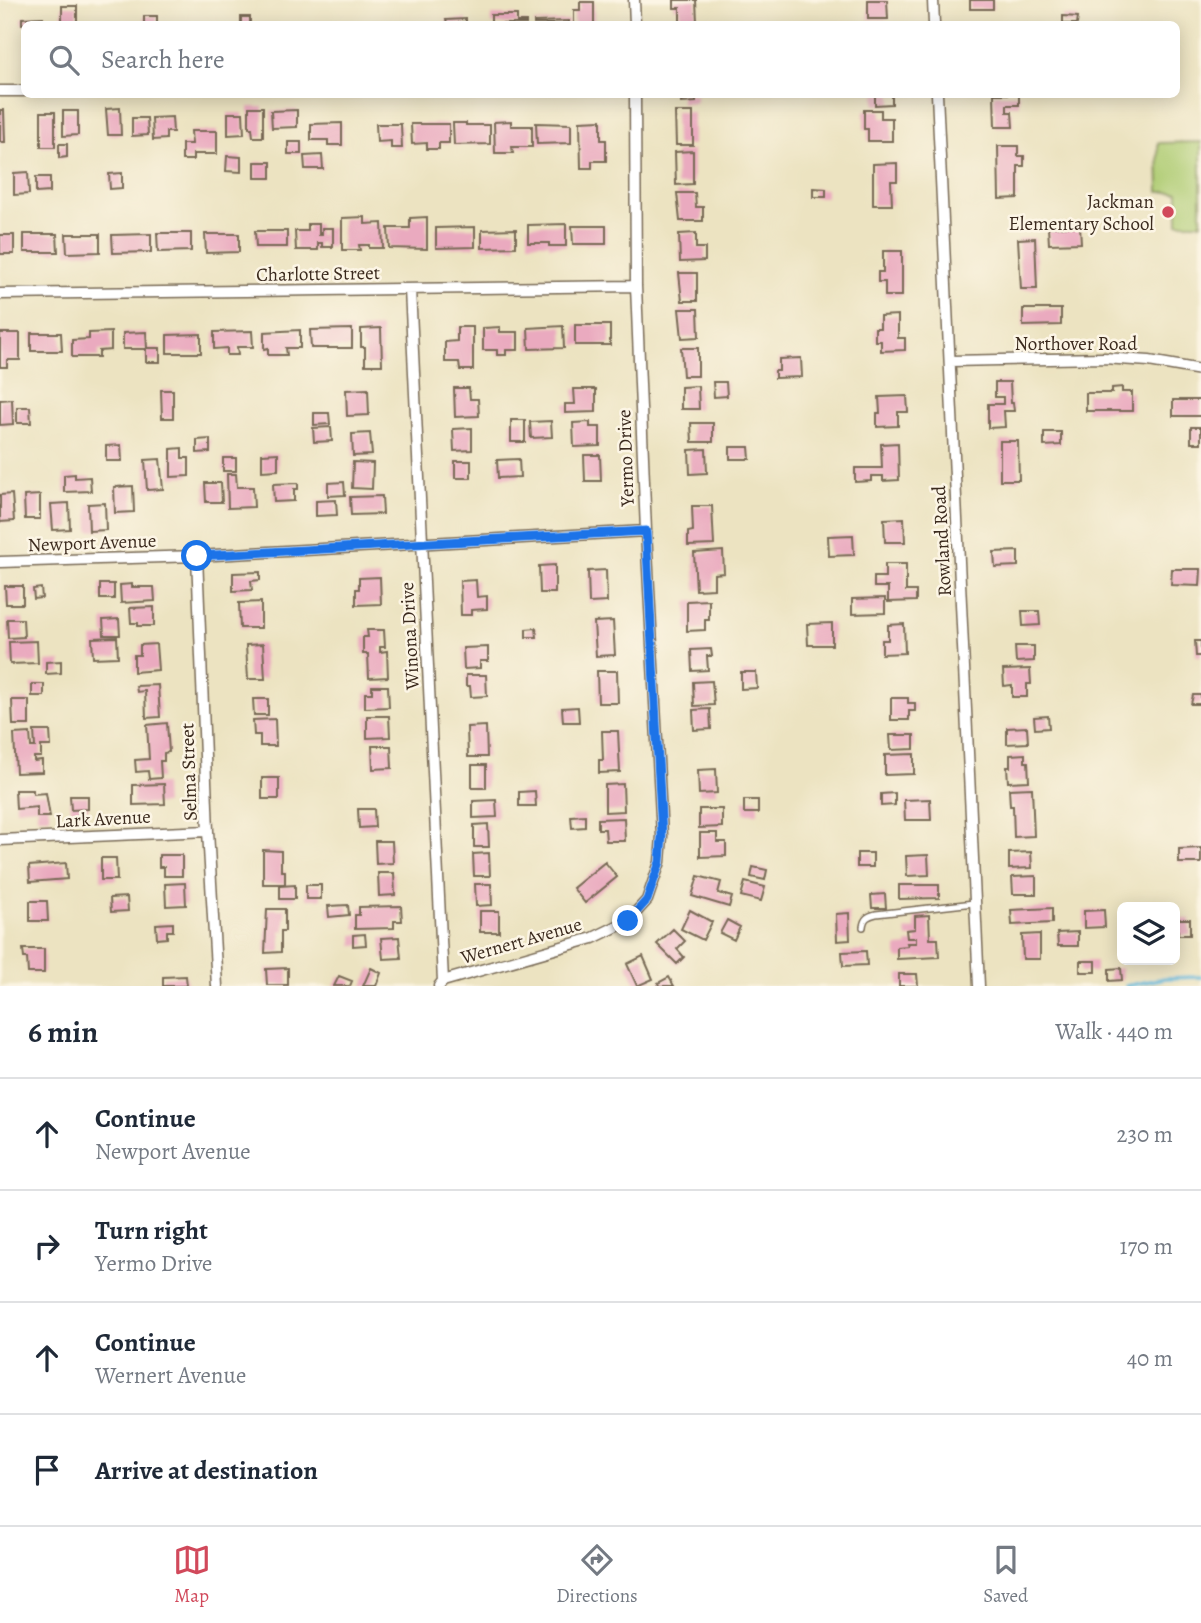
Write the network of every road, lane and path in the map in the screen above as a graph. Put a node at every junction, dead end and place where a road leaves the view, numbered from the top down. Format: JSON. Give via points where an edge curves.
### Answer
{"nodes":[{"id":1,"x":634,"y":0,"type":"edge"},
{"id":2,"x":933,"y":0,"type":"edge"},
{"id":3,"x":635,"y":21,"type":"edge"},
{"id":4,"x":934,"y":21,"type":"edge"},
{"id":5,"x":0,"y":91,"type":"edge"},
{"id":6,"x":21,"y":91,"type":"edge"},
{"id":7,"x":635,"y":98,"type":"edge"},
{"id":8,"x":937,"y":98,"type":"edge"},
{"id":9,"x":636,"y":286,"type":"junction"},
{"id":10,"x":410,"y":289,"type":"junction"},
{"id":11,"x":0,"y":294,"type":"edge"},
{"id":12,"x":950,"y":361,"type":"junction"},
{"id":13,"x":1201,"y":370,"type":"edge"},
{"id":14,"x":646,"y":531,"type":"junction"},
{"id":15,"x":422,"y":544,"type":"junction"},
{"id":16,"x":197,"y":556,"type":"junction"},
{"id":17,"x":0,"y":562,"type":"edge"},
{"id":18,"x":208,"y":831,"type":"junction"},
{"id":19,"x":0,"y":840,"type":"edge"},
{"id":20,"x":660,"y":862,"type":"joint"},
{"id":21,"x":975,"y":903,"type":"junction"},
{"id":22,"x":863,"y":927,"type":"dead end"},
{"id":23,"x":441,"y":984,"type":"edge"},
{"id":24,"x":217,"y":986,"type":"edge"},
{"id":25,"x":979,"y":986,"type":"edge"}],
"edges":[{"from":1,"to":3,"type":"street"},
{"from":2,"to":4,"type":"street"},
{"from":5,"to":6,"type":"street"},
{"from":7,"to":9,"type":"street","name":"Yermo Drive"},
{"from":8,"to":12,"type":"street","name":"Rowland Road"},
{"from":9,"to":10,"type":"street","name":"Charlotte Street"},
{"from":9,"to":14,"type":"street","name":"Yermo Drive"},
{"from":10,"to":11,"type":"street","name":"Charlotte Street"},
{"from":10,"to":15,"type":"street","name":"Winona Drive"},
{"from":12,"to":13,"type":"street","name":"Northover Road","via":[[1104,358]]},
{"from":12,"to":21,"type":"street","name":"Rowland Road"},
{"from":14,"to":15,"type":"street","name":"Newport Avenue"},
{"from":14,"to":20,"type":"street","name":"Yermo Drive"},
{"from":15,"to":16,"type":"street","name":"Newport Avenue"},
{"from":15,"to":23,"type":"street","name":"Winona Drive"},
{"from":16,"to":17,"type":"street","name":"Newport Avenue"},
{"from":16,"to":18,"type":"street","name":"Selma Street"},
{"from":18,"to":19,"type":"street","name":"Lark Avenue"},
{"from":18,"to":24,"type":"street","name":"Selma Street"},
{"from":20,"to":23,"type":"street","name":"Wernert Avenue","via":[[647,900],[628,921],[593,938]]},
{"from":21,"to":22,"type":"lane","via":[[876,914],[864,920]]},
{"from":21,"to":25,"type":"street","name":"Rowland Road"}]}
